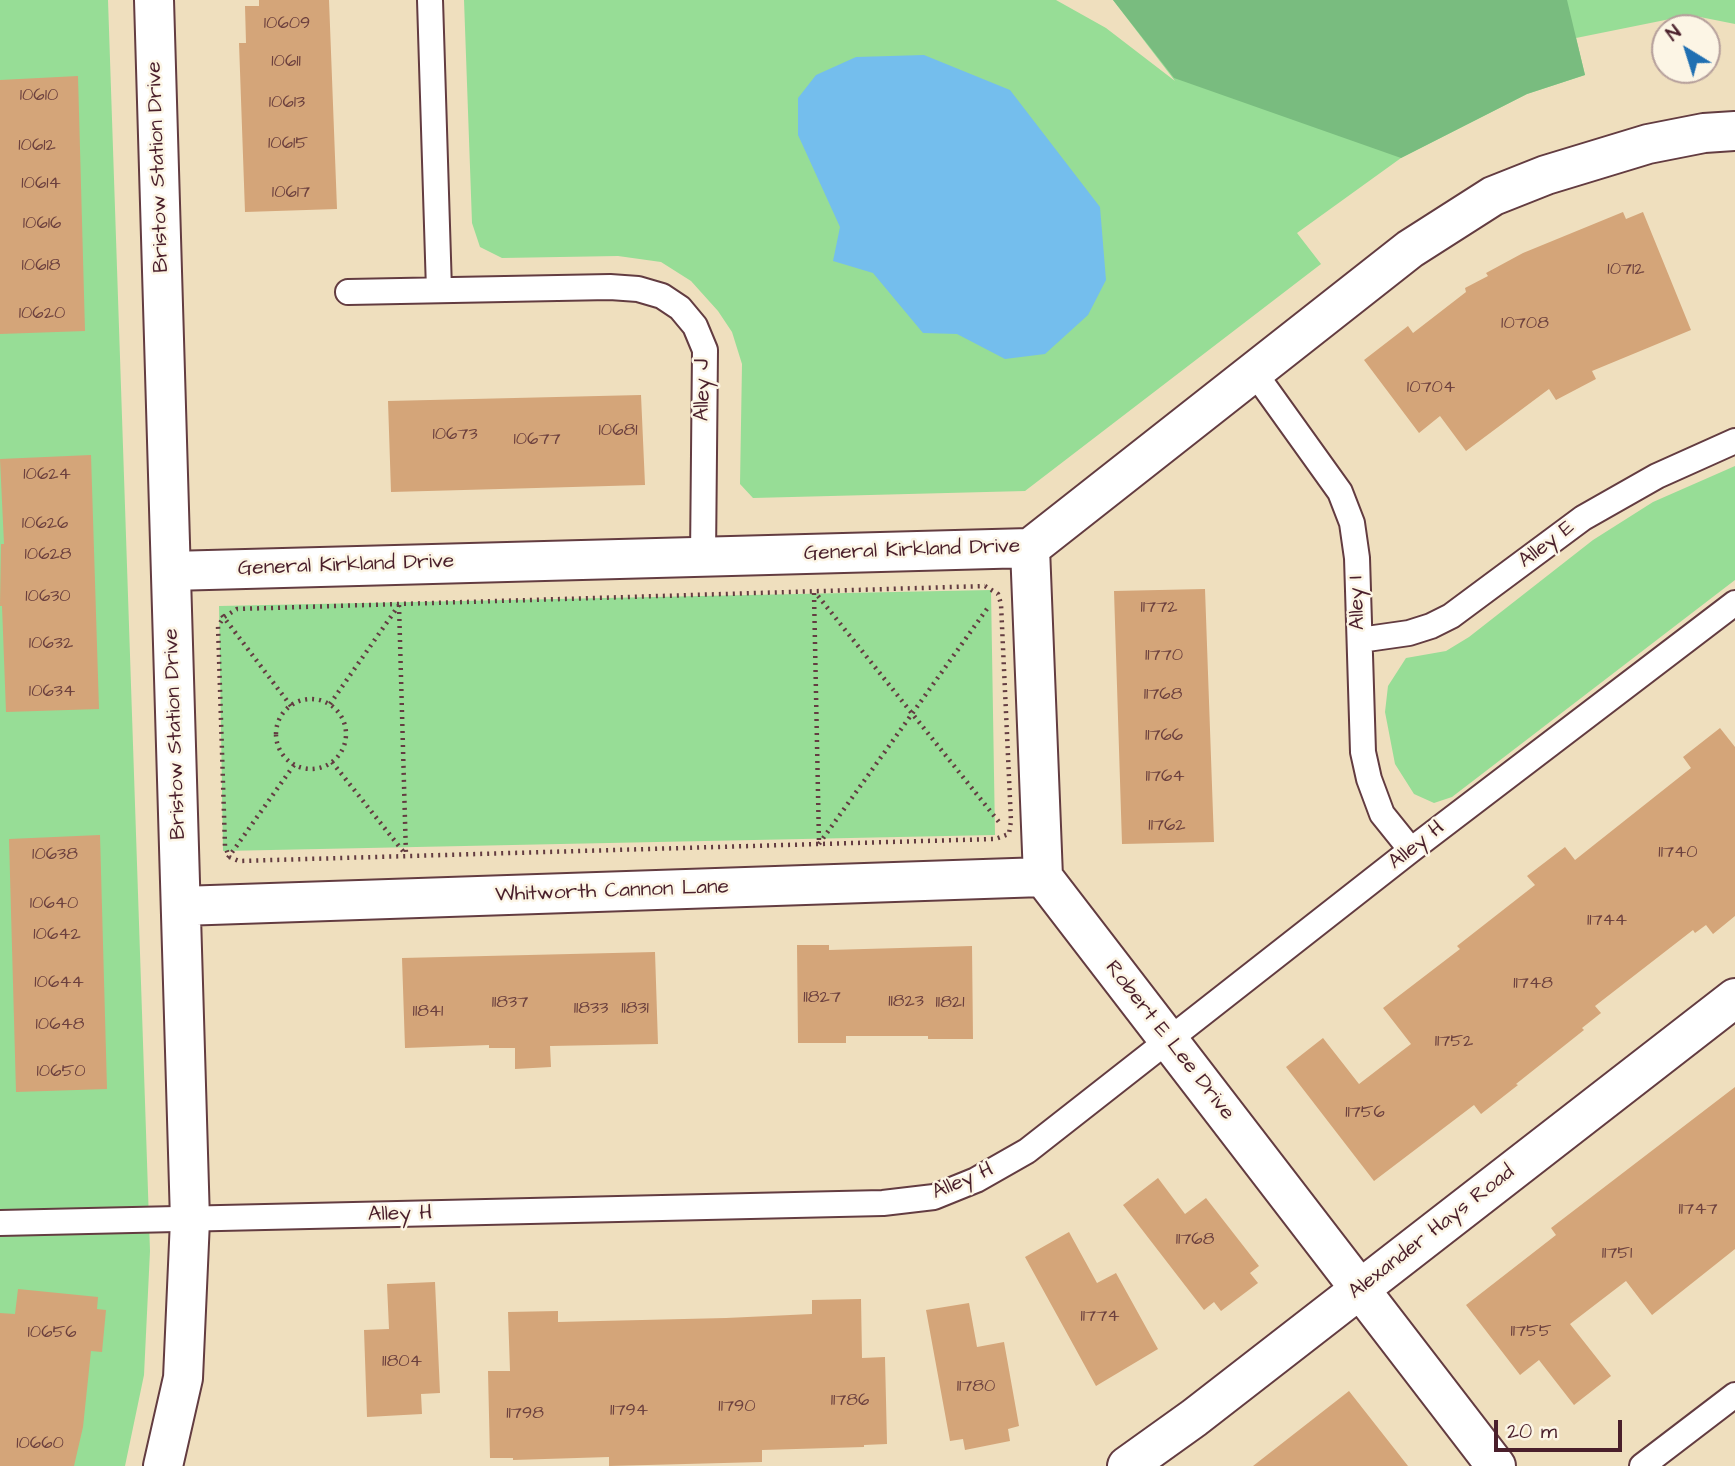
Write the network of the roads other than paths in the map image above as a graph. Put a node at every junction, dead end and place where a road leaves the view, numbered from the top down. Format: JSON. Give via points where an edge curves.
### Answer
{"nodes":[{"id":1,"x":154,"y":0,"type":"edge"},
{"id":2,"x":430,"y":0,"type":"edge"},
{"id":3,"x":1735,"y":131,"type":"edge"},
{"id":4,"x":439,"y":290,"type":"junction"},
{"id":5,"x":348,"y":292,"type":"dead end"},
{"id":6,"x":1254,"y":372,"type":"junction"},
{"id":7,"x":1735,"y":441,"type":"edge"},
{"id":8,"x":1030,"y":548,"type":"junction"},
{"id":9,"x":703,"y":557,"type":"junction"},
{"id":10,"x":171,"y":571,"type":"junction"},
{"id":11,"x":1735,"y":603,"type":"edge"},
{"id":12,"x":1360,"y":640,"type":"junction"},
{"id":13,"x":1410,"y":850,"type":"junction"},
{"id":14,"x":1043,"y":877,"type":"junction"},
{"id":15,"x":181,"y":906,"type":"junction"},
{"id":16,"x":1735,"y":998,"type":"edge"},
{"id":17,"x":1169,"y":1040,"type":"junction"},
{"id":18,"x":190,"y":1220,"type":"junction"},
{"id":19,"x":0,"y":1223,"type":"edge"},
{"id":20,"x":1360,"y":1289,"type":"junction"},
{"id":21,"x":1735,"y":1395,"type":"edge"},
{"id":22,"x":163,"y":1466,"type":"edge"},
{"id":23,"x":1127,"y":1466,"type":"edge"},
{"id":24,"x":1496,"y":1466,"type":"edge"},
{"id":25,"x":1642,"y":1466,"type":"edge"}],
"edges":[{"from":1,"to":10,"type":"street","name":"Bristow Station Drive"},
{"from":2,"to":4,"type":"lane"},
{"from":3,"to":6,"type":"street","name":"General Kirkland Drive","via":[[1648,144],[1493,196],[1410,249]]},
{"from":4,"to":5,"type":"lane","name":"Alley J"},
{"from":4,"to":9,"type":"lane","name":"Alley J","via":[[638,289],[662,296],[680,308],[695,326],[705,350]]},
{"from":6,"to":8,"type":"street","name":"General Kirkland Drive"},
{"from":6,"to":12,"type":"lane","name":"Alley I","via":[[1340,492],[1352,523],[1357,558]]},
{"from":7,"to":12,"type":"lane","name":"Alley E","via":[[1657,476],[1583,518],[1451,616],[1409,633]]},
{"from":8,"to":9,"type":"street","name":"General Kirkland Drive"},
{"from":8,"to":14,"type":"street"},
{"from":9,"to":10,"type":"street","name":"General Kirkland Drive"},
{"from":10,"to":15,"type":"street","name":"Bristow Station Drive"},
{"from":11,"to":13,"type":"lane","name":"Alley H"},
{"from":12,"to":13,"type":"lane","name":"Alley I","via":[[1368,779],[1382,814]]},
{"from":13,"to":17,"type":"lane","name":"Alley H"},
{"from":14,"to":15,"type":"street","name":"Whitworth Cannon Lane"},
{"from":14,"to":17,"type":"street","name":"Robert E Lee Drive"},
{"from":15,"to":18,"type":"street","name":"Bristow Station Drive"},
{"from":16,"to":20,"type":"street","name":"Alexander Hays Road"},
{"from":17,"to":18,"type":"lane","name":"Alley H","via":[[1027,1151],[934,1197],[883,1203]]},
{"from":17,"to":20,"type":"street","name":"Robert E Lee Drive"},
{"from":18,"to":19,"type":"lane","name":"Alley H"},
{"from":18,"to":22,"type":"street","name":"Bristow Station Drive","via":[[183,1378]]},
{"from":20,"to":23,"type":"street","name":"Alexander Hays Road"},
{"from":20,"to":24,"type":"street","name":"Robert E Lee Drive"},
{"from":21,"to":25,"type":"lane"}]}
